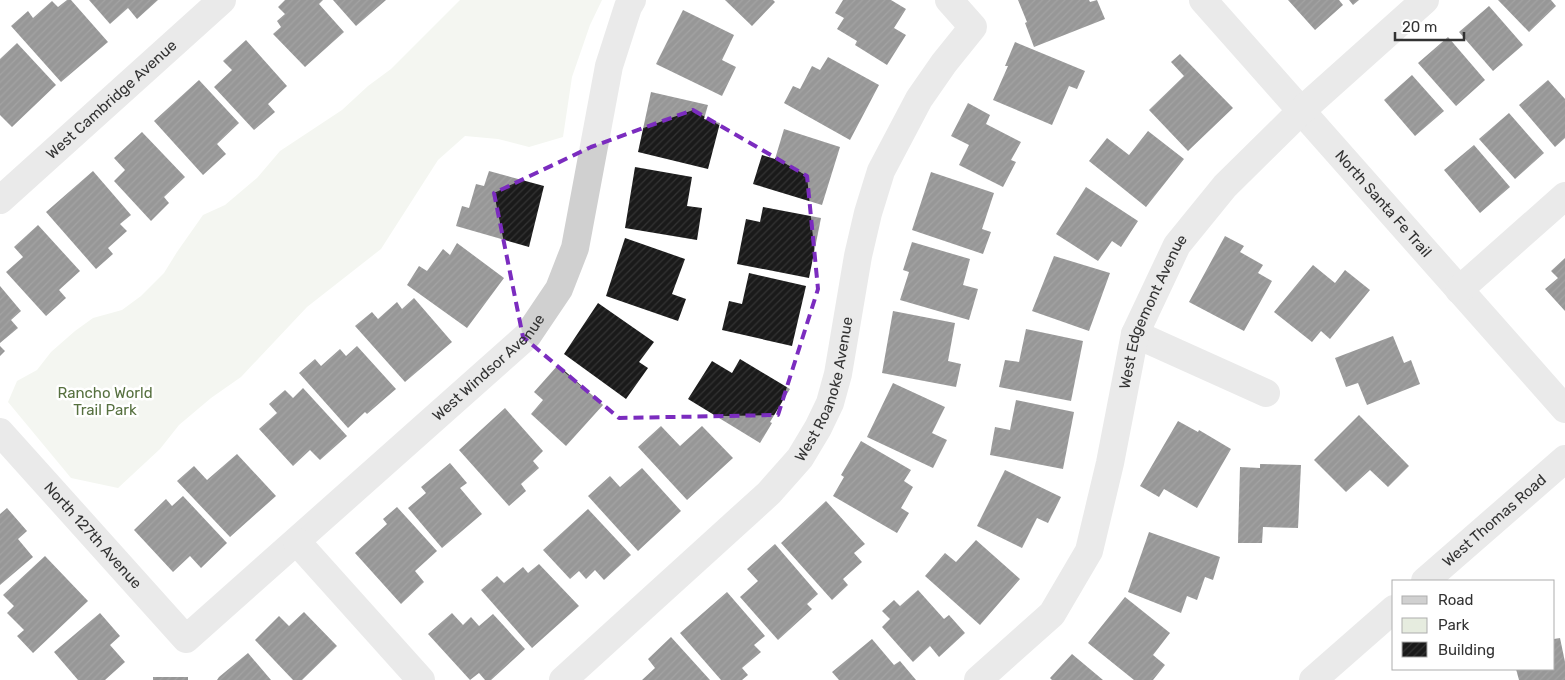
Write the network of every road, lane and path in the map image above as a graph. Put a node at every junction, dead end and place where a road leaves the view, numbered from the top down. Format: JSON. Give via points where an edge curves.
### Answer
{"nodes":[{"id":1,"x":222,"y":0,"type":"edge"},
{"id":2,"x":632,"y":0,"type":"edge"},
{"id":3,"x":949,"y":0,"type":"edge"},
{"id":4,"x":1203,"y":0,"type":"edge"},
{"id":5,"x":1425,"y":0,"type":"edge"},
{"id":6,"x":1301,"y":111,"type":"junction"},
{"id":7,"x":1565,"y":196,"type":"edge"},
{"id":8,"x":0,"y":200,"type":"edge"},
{"id":9,"x":1459,"y":290,"type":"junction"},
{"id":10,"x":1135,"y":334,"type":"junction"},
{"id":11,"x":1266,"y":393,"type":"dead end"},
{"id":12,"x":1565,"y":409,"type":"edge"},
{"id":13,"x":0,"y":432,"type":"edge"},
{"id":14,"x":1565,"y":459,"type":"edge"},
{"id":15,"x":297,"y":542,"type":"junction"},
{"id":16,"x":1426,"y":580,"type":"edge"},
{"id":17,"x":1392,"y":611,"type":"edge"},
{"id":18,"x":186,"y":639,"type":"joint"},
{"id":19,"x":421,"y":680,"type":"edge"},
{"id":20,"x":563,"y":680,"type":"edge"},
{"id":21,"x":978,"y":680,"type":"edge"},
{"id":22,"x":1313,"y":680,"type":"edge"}],
"edges":[{"from":1,"to":8,"type":"street","name":"West Cambridge Avenue"},
{"from":2,"to":15,"type":"street","name":"West Windsor Avenue","via":[[609,66],[575,248],[559,289],[528,335]]},
{"from":3,"to":20,"type":"street","name":"West Roanoke Avenue","via":[[973,26],[919,100],[881,171],[858,256],[830,403],[800,458],[770,493]]},
{"from":4,"to":6,"type":"street","name":"North Santa Fe Trail"},
{"from":5,"to":6,"type":"street","name":"West Edgemont Avenue"},
{"from":6,"to":9,"type":"street","name":"North Santa Fe Trail"},
{"from":6,"to":10,"type":"street","name":"West Edgemont Avenue","via":[[1225,186],[1177,245]]},
{"from":7,"to":9,"type":"street"},
{"from":9,"to":12,"type":"street","name":"North Santa Fe Trail"},
{"from":10,"to":11,"type":"street"},
{"from":10,"to":21,"type":"street","name":"West Edgemont Avenue","via":[[1089,552],[1052,614]]},
{"from":13,"to":18,"type":"street","name":"North 127th Avenue"},
{"from":14,"to":16,"type":"street","name":"West Thomas Road"},
{"from":15,"to":18,"type":"street","name":"West Windsor Avenue"},
{"from":15,"to":19,"type":"street"},
{"from":17,"to":22,"type":"street"}]}
